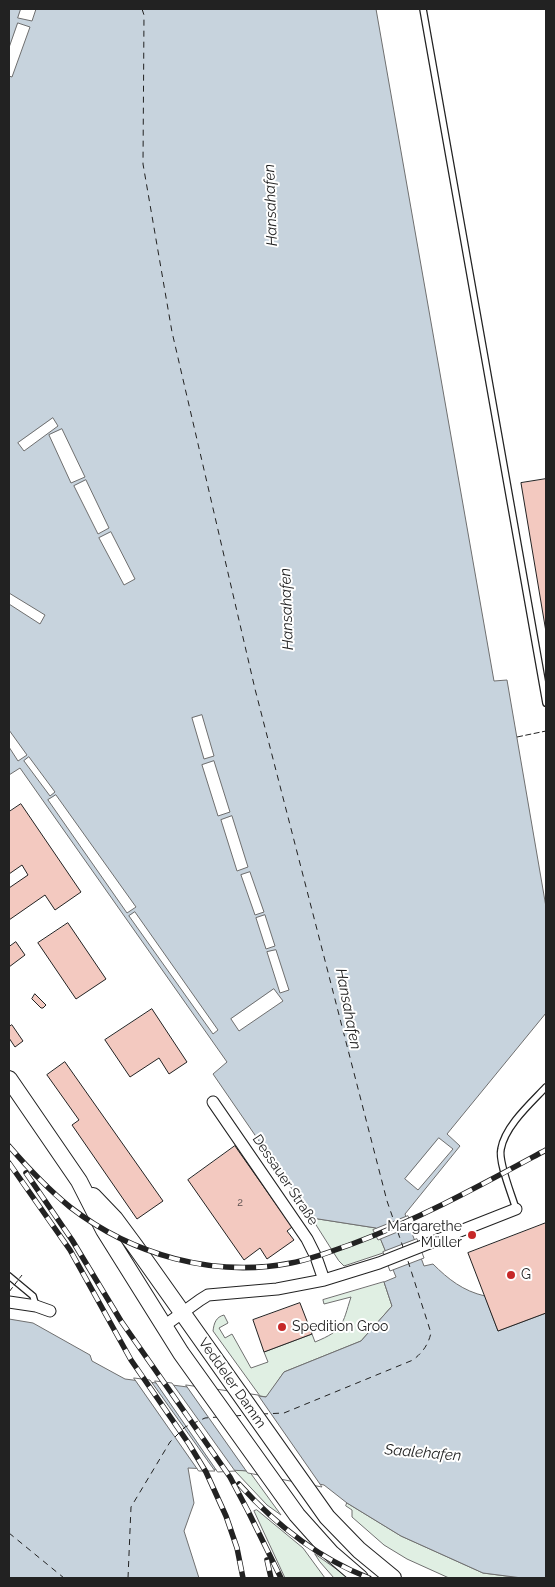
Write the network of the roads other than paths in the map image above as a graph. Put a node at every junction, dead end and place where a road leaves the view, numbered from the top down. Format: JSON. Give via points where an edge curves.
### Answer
{"nodes":[{"id":1,"x":423,"y":9,"type":"edge"},
{"id":2,"x":546,"y":702,"type":"edge"},
{"id":3,"x":9,"y":1080,"type":"edge"},
{"id":4,"x":546,"y":1087,"type":"edge"},
{"id":5,"x":213,"y":1102,"type":"dead end"},
{"id":6,"x":80,"y":1181,"type":"junction"},
{"id":7,"x":516,"y":1209,"type":"joint"},
{"id":8,"x":9,"y":1276,"type":"edge"},
{"id":9,"x":324,"y":1280,"type":"junction"},
{"id":10,"x":9,"y":1302,"type":"edge"},
{"id":11,"x":36,"y":1306,"type":"junction"},
{"id":12,"x":50,"y":1312,"type":"dead end"},
{"id":13,"x":183,"y":1312,"type":"junction"},
{"id":14,"x":164,"y":1326,"type":"junction"},
{"id":15,"x":360,"y":1578,"type":"edge"},
{"id":16,"x":393,"y":1578,"type":"edge"}],
"edges":[{"from":1,"to":2,"type":"lane"},
{"from":3,"to":6,"type":"main road","name":"Veddeler Damm"},
{"from":4,"to":7,"type":"lane","via":[[512,1126],[500,1150]]},
{"from":5,"to":9,"type":"street","name":"Dessauer Straße","via":[[307,1239]]},
{"from":6,"to":13,"type":"main road","name":"Veddeler Damm","via":[[115,1219]]},
{"from":6,"to":14,"type":"main road","name":"Veddeler Damm","via":[[104,1230]]},
{"from":7,"to":9,"type":"street","via":[[379,1263]]},
{"from":8,"to":11,"type":"lane","via":[[33,1296]]},
{"from":9,"to":13,"type":"street","via":[[277,1289],[208,1295]]},
{"from":10,"to":11,"type":"street"},
{"from":11,"to":12,"type":"street"},
{"from":13,"to":14,"type":"street"},
{"from":13,"to":16,"type":"main road","name":"Veddeler Damm","via":[[336,1528]]},
{"from":14,"to":15,"type":"main road","name":"Veddeler Damm","via":[[288,1504],[311,1532]]}]}
